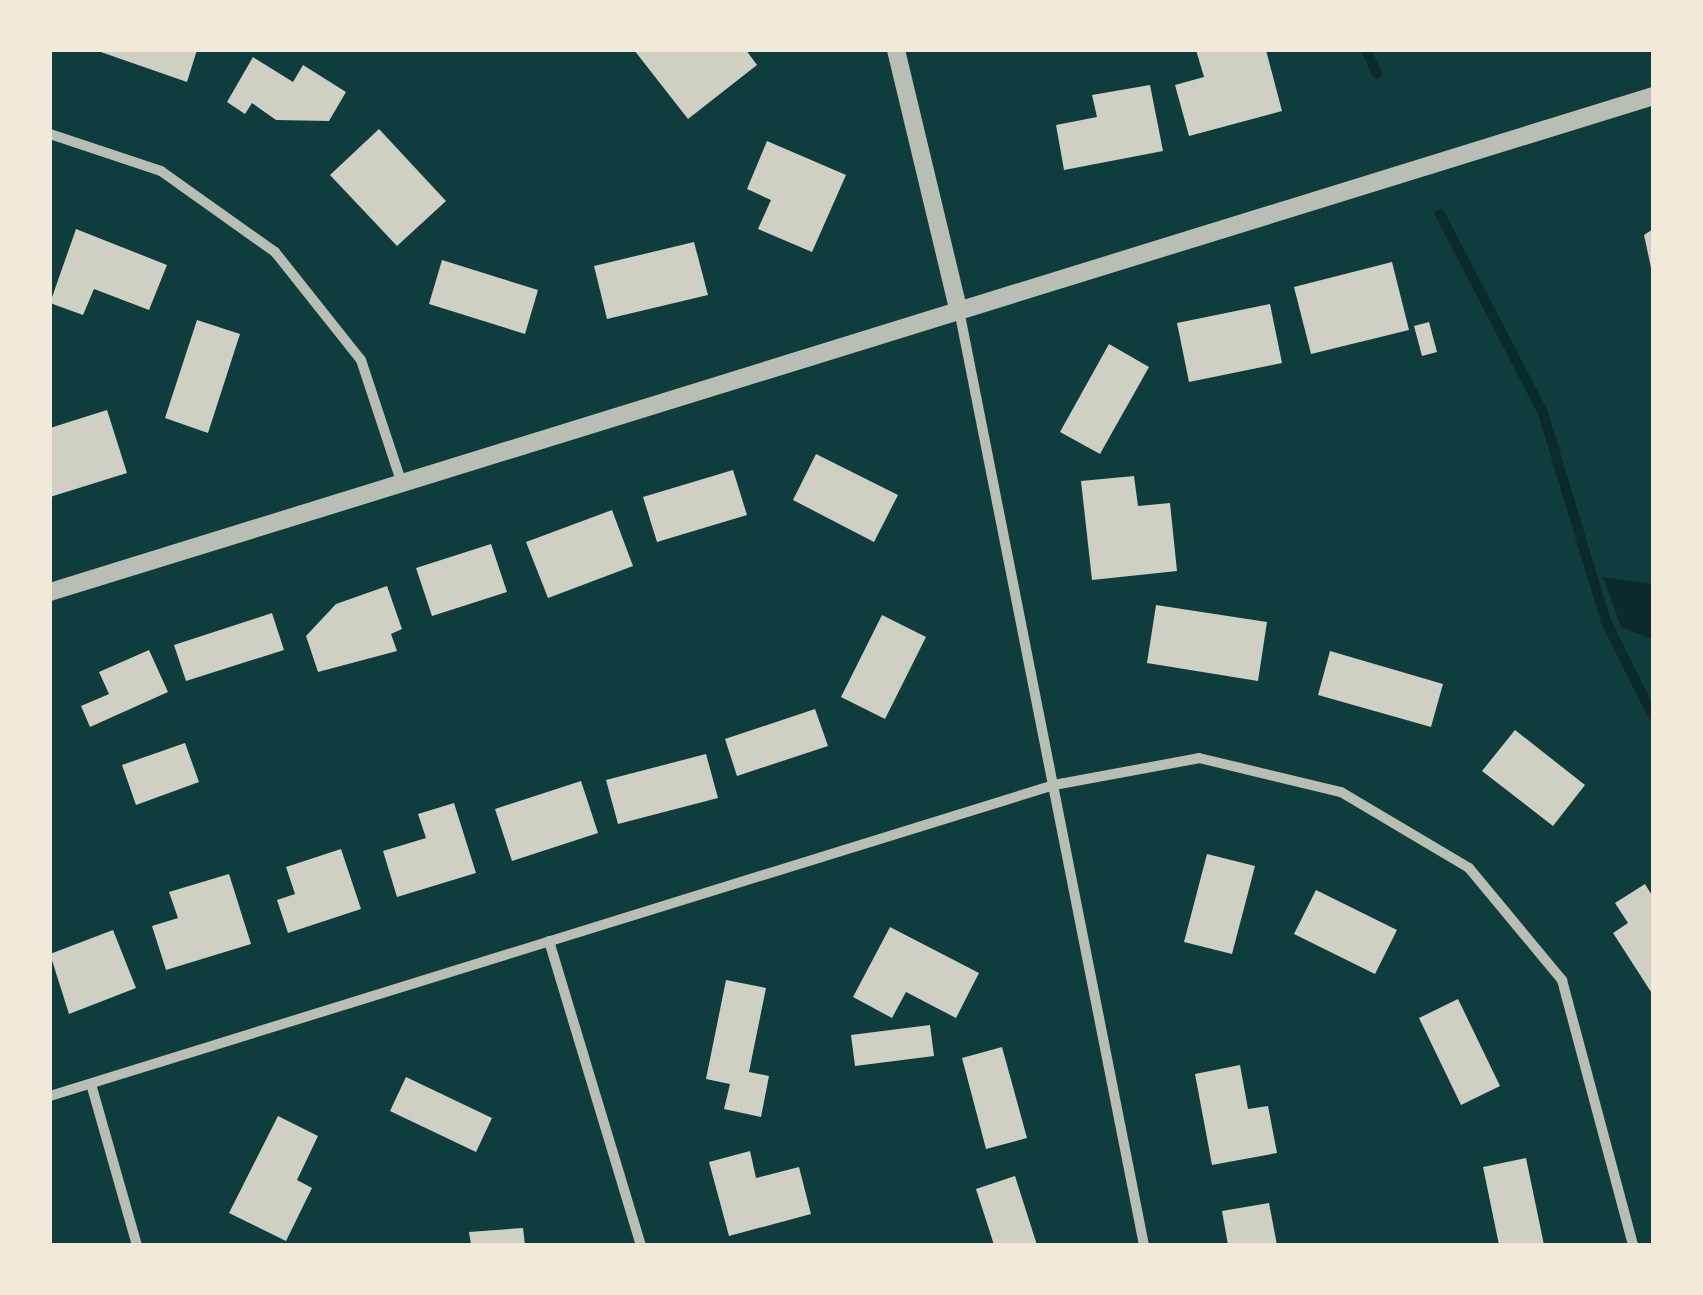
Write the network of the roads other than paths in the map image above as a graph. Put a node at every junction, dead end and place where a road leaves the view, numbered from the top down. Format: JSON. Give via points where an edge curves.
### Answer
{"nodes":[{"id":1,"x":896,"y":50,"type":"edge"},
{"id":2,"x":1653,"y":96,"type":"edge"},
{"id":3,"x":50,"y":134,"type":"edge"},
{"id":4,"x":957,"y":304,"type":"junction"},
{"id":5,"x":402,"y":484,"type":"junction"},
{"id":6,"x":50,"y":592,"type":"edge"},
{"id":7,"x":1054,"y":785,"type":"junction"},
{"id":8,"x":549,"y":941,"type":"junction"},
{"id":9,"x":91,"y":1084,"type":"junction"},
{"id":10,"x":50,"y":1096,"type":"edge"},
{"id":11,"x":137,"y":1245,"type":"edge"},
{"id":12,"x":640,"y":1245,"type":"edge"},
{"id":13,"x":1144,"y":1245,"type":"edge"},
{"id":14,"x":1633,"y":1245,"type":"edge"}],
"edges":[{"from":1,"to":4,"type":"street"},
{"from":2,"to":4,"type":"street"},
{"from":3,"to":5,"type":"street","via":[[161,172],[275,252],[362,360]]},
{"from":4,"to":5,"type":"street"},
{"from":4,"to":7,"type":"street"},
{"from":5,"to":6,"type":"street"},
{"from":7,"to":8,"type":"street"},
{"from":7,"to":13,"type":"street"},
{"from":7,"to":14,"type":"street","via":[[1199,758],[1341,792],[1469,868],[1562,980]]},
{"from":8,"to":9,"type":"street"},
{"from":8,"to":12,"type":"street"},
{"from":9,"to":10,"type":"street"},
{"from":9,"to":11,"type":"street"}]}
